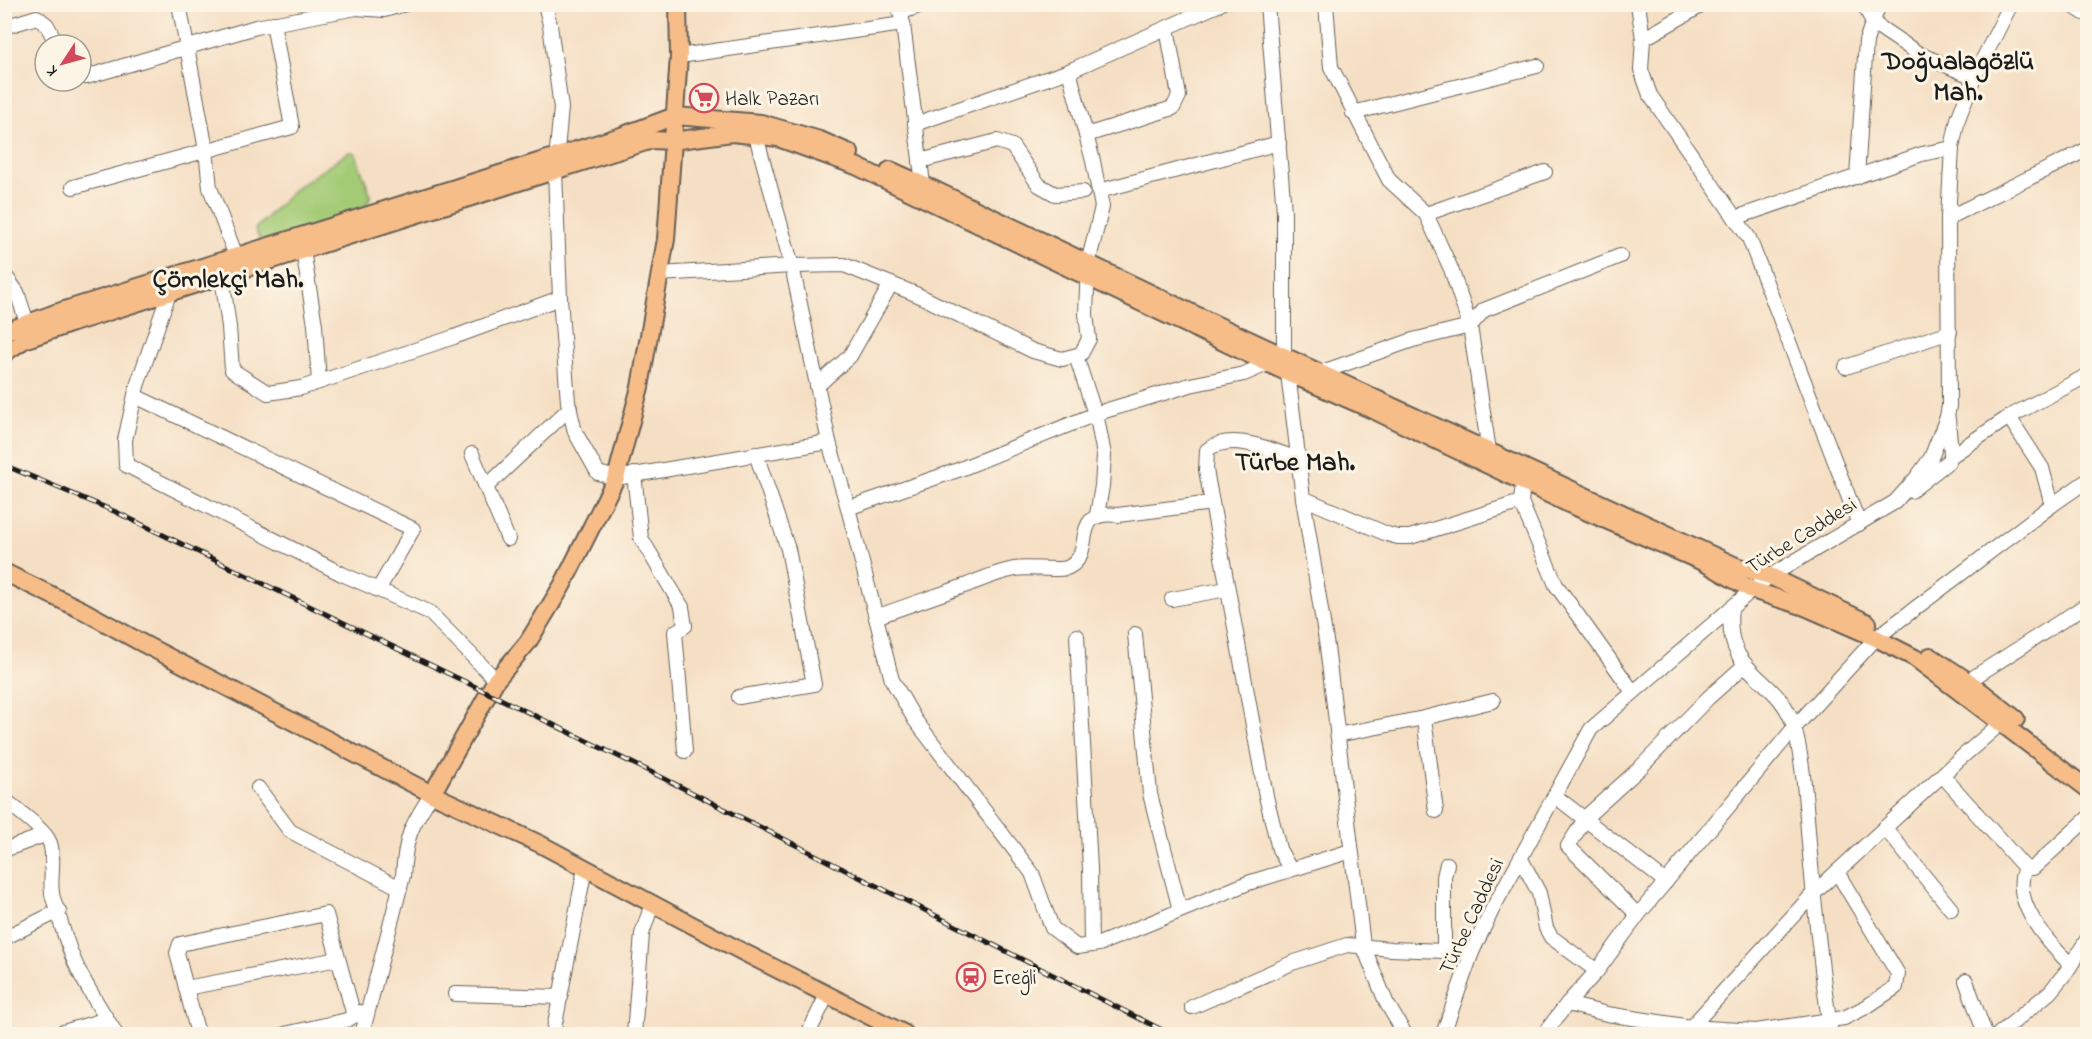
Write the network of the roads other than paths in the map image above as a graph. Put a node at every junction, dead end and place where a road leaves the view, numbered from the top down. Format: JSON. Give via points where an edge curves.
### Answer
{"nodes":[{"id":1,"x":179,"y":4,"type":"edge"},
{"id":2,"x":405,"y":4,"type":"edge"},
{"id":3,"x":545,"y":4,"type":"edge"},
{"id":4,"x":678,"y":4,"type":"edge"},
{"id":5,"x":924,"y":4,"type":"edge"},
{"id":6,"x":1220,"y":4,"type":"edge"},
{"id":7,"x":1267,"y":4,"type":"edge"},
{"id":8,"x":1326,"y":4,"type":"edge"},
{"id":9,"x":1638,"y":4,"type":"edge"},
{"id":10,"x":1704,"y":4,"type":"edge"},
{"id":11,"x":1864,"y":4,"type":"edge"},
{"id":12,"x":1879,"y":4,"type":"edge"},
{"id":13,"x":2011,"y":4,"type":"edge"},
{"id":14,"x":2070,"y":4,"type":"edge"},
{"id":15,"x":357,"y":6,"type":"edge"},
{"id":16,"x":2088,"y":9,"type":"edge"},
{"id":17,"x":901,"y":14,"type":"edge"},
{"id":18,"x":273,"y":23,"type":"junction"},
{"id":19,"x":1873,"y":23,"type":"junction"},
{"id":20,"x":4,"y":27,"type":"edge"},
{"id":21,"x":1167,"y":28,"type":"junction"},
{"id":22,"x":51,"y":33,"type":"edge"},
{"id":23,"x":1643,"y":39,"type":"junction"},
{"id":24,"x":187,"y":47,"type":"junction"},
{"id":25,"x":679,"y":56,"type":"junction"},
{"id":26,"x":1536,"y":66,"type":"dead end"},
{"id":27,"x":1069,"y":70,"type":"junction"},
{"id":28,"x":93,"y":75,"type":"edge"},
{"id":29,"x":1974,"y":77,"type":"junction"},
{"id":30,"x":1353,"y":113,"type":"junction"},
{"id":31,"x":675,"y":116,"type":"junction"},
{"id":32,"x":915,"y":124,"type":"junction"},
{"id":33,"x":1086,"y":135,"type":"junction"},
{"id":34,"x":756,"y":136,"type":"junction"},
{"id":35,"x":672,"y":141,"type":"junction"},
{"id":36,"x":1279,"y":143,"type":"junction"},
{"id":37,"x":1953,"y":148,"type":"junction"},
{"id":38,"x":2088,"y":149,"type":"edge"},
{"id":39,"x":206,"y":150,"type":"junction"},
{"id":40,"x":920,"y":161,"type":"junction"},
{"id":41,"x":556,"y":164,"type":"junction"},
{"id":42,"x":1545,"y":172,"type":"dead end"},
{"id":43,"x":1857,"y":177,"type":"junction"},
{"id":44,"x":73,"y":187,"type":"dead end"},
{"id":45,"x":1099,"y":191,"type":"junction"},
{"id":46,"x":924,"y":192,"type":"junction"},
{"id":47,"x":1083,"y":192,"type":"dead end"},
{"id":48,"x":1426,"y":214,"type":"junction"},
{"id":49,"x":1735,"y":218,"type":"junction"},
{"id":50,"x":1948,"y":218,"type":"junction"},
{"id":51,"x":303,"y":250,"type":"junction"},
{"id":52,"x":236,"y":256,"type":"junction"},
{"id":53,"x":1620,"y":256,"type":"dead end"},
{"id":54,"x":792,"y":266,"type":"junction"},
{"id":55,"x":1087,"y":270,"type":"junction"},
{"id":56,"x":4,"y":274,"type":"edge"},
{"id":57,"x":659,"y":274,"type":"junction"},
{"id":58,"x":222,"y":276,"type":"junction"},
{"id":59,"x":891,"y":284,"type":"junction"},
{"id":60,"x":169,"y":293,"type":"junction"},
{"id":61,"x":560,"y":298,"type":"junction"},
{"id":62,"x":27,"y":323,"type":"junction"},
{"id":63,"x":1470,"y":326,"type":"junction"},
{"id":64,"x":4,"y":332,"type":"edge"},
{"id":65,"x":1950,"y":332,"type":"junction"},
{"id":66,"x":4,"y":353,"type":"edge"},
{"id":67,"x":1076,"y":356,"type":"junction"},
{"id":68,"x":1276,"y":360,"type":"junction"},
{"id":69,"x":1846,"y":367,"type":"dead end"},
{"id":70,"x":1288,"y":373,"type":"junction"},
{"id":71,"x":1319,"y":373,"type":"junction"},
{"id":72,"x":2088,"y":375,"type":"edge"},
{"id":73,"x":319,"y":382,"type":"junction"},
{"id":74,"x":817,"y":386,"type":"junction"},
{"id":75,"x":135,"y":396,"type":"junction"},
{"id":76,"x":570,"y":408,"type":"junction"},
{"id":77,"x":1094,"y":414,"type":"junction"},
{"id":78,"x":1947,"y":417,"type":"junction"},
{"id":79,"x":2008,"y":417,"type":"junction"},
{"id":80,"x":829,"y":442,"type":"junction"},
{"id":81,"x":1489,"y":451,"type":"junction"},
{"id":82,"x":1934,"y":451,"type":"junction"},
{"id":83,"x":472,"y":454,"type":"dead end"},
{"id":84,"x":756,"y":454,"type":"junction"},
{"id":85,"x":1950,"y":456,"type":"junction"},
{"id":86,"x":1299,"y":459,"type":"junction"},
{"id":87,"x":634,"y":474,"type":"junction"},
{"id":88,"x":616,"y":478,"type":"junction"},
{"id":89,"x":2088,"y":480,"type":"edge"},
{"id":90,"x":1523,"y":482,"type":"junction"},
{"id":91,"x":486,"y":487,"type":"junction"},
{"id":92,"x":1303,"y":498,"type":"junction"},
{"id":93,"x":1521,"y":502,"type":"junction"},
{"id":94,"x":1895,"y":502,"type":"junction"},
{"id":95,"x":1212,"y":503,"type":"junction"},
{"id":96,"x":2052,"y":505,"type":"junction"},
{"id":97,"x":848,"y":508,"type":"junction"},
{"id":98,"x":1097,"y":515,"type":"junction"},
{"id":99,"x":1859,"y":524,"type":"junction"},
{"id":100,"x":508,"y":539,"type":"dead end"},
{"id":101,"x":4,"y":572,"type":"edge"},
{"id":102,"x":1770,"y":576,"type":"junction"},
{"id":103,"x":4,"y":580,"type":"edge"},
{"id":104,"x":1227,"y":589,"type":"junction"},
{"id":105,"x":378,"y":590,"type":"junction"},
{"id":106,"x":1752,"y":590,"type":"junction"},
{"id":107,"x":1172,"y":599,"type":"dead end"},
{"id":108,"x":2088,"y":604,"type":"edge"},
{"id":109,"x":1731,"y":608,"type":"junction"},
{"id":110,"x":876,"y":617,"type":"junction"},
{"id":111,"x":125,"y":634,"type":"junction"},
{"id":112,"x":1135,"y":634,"type":"dead end"},
{"id":113,"x":1881,"y":635,"type":"junction"},
{"id":114,"x":1077,"y":636,"type":"dead end"},
{"id":115,"x":1745,"y":665,"type":"junction"},
{"id":116,"x":496,"y":680,"type":"junction"},
{"id":117,"x":1968,"y":681,"type":"junction"},
{"id":118,"x":1633,"y":692,"type":"junction"},
{"id":119,"x":739,"y":697,"type":"dead end"},
{"id":120,"x":1493,"y":701,"type":"dead end"},
{"id":121,"x":1424,"y":718,"type":"junction"},
{"id":122,"x":2006,"y":718,"type":"junction"},
{"id":123,"x":1794,"y":728,"type":"junction"},
{"id":124,"x":1337,"y":735,"type":"junction"},
{"id":125,"x":686,"y":751,"type":"dead end"},
{"id":126,"x":2088,"y":775,"type":"edge"},
{"id":127,"x":1943,"y":776,"type":"junction"},
{"id":128,"x":258,"y":788,"type":"dead end"},
{"id":129,"x":2088,"y":789,"type":"edge"},
{"id":130,"x":432,"y":794,"type":"junction"},
{"id":131,"x":1554,"y":796,"type":"junction"},
{"id":132,"x":4,"y":799,"type":"edge"},
{"id":133,"x":1436,"y":811,"type":"dead end"},
{"id":134,"x":2088,"y":818,"type":"edge"},
{"id":135,"x":1584,"y":820,"type":"junction"},
{"id":136,"x":1885,"y":828,"type":"junction"},
{"id":137,"x":45,"y":835,"type":"junction"},
{"id":138,"x":4,"y":850,"type":"edge"},
{"id":139,"x":1351,"y":851,"type":"junction"},
{"id":140,"x":1521,"y":859,"type":"junction"},
{"id":141,"x":1447,"y":864,"type":"dead end"},
{"id":142,"x":585,"y":868,"type":"junction"},
{"id":143,"x":2025,"y":868,"type":"junction"},
{"id":144,"x":1290,"y":869,"type":"junction"},
{"id":145,"x":1837,"y":872,"type":"junction"},
{"id":146,"x":1666,"y":882,"type":"junction"},
{"id":147,"x":400,"y":888,"type":"junction"},
{"id":148,"x":1813,"y":894,"type":"junction"},
{"id":149,"x":652,"y":904,"type":"junction"},
{"id":150,"x":1951,"y":909,"type":"dead end"},
{"id":151,"x":1180,"y":910,"type":"junction"},
{"id":152,"x":59,"y":911,"type":"junction"},
{"id":153,"x":1638,"y":915,"type":"junction"},
{"id":154,"x":4,"y":938,"type":"edge"},
{"id":155,"x":2088,"y":938,"type":"edge"},
{"id":156,"x":1091,"y":945,"type":"junction"},
{"id":157,"x":1363,"y":945,"type":"junction"},
{"id":158,"x":1444,"y":950,"type":"junction"},
{"id":159,"x":1472,"y":952,"type":"junction"},
{"id":160,"x":338,"y":959,"type":"junction"},
{"id":161,"x":2070,"y":964,"type":"junction"},
{"id":162,"x":1597,"y":971,"type":"junction"},
{"id":163,"x":1966,"y":981,"type":"dead end"},
{"id":164,"x":186,"y":988,"type":"junction"},
{"id":165,"x":455,"y":994,"type":"dead end"},
{"id":166,"x":827,"y":995,"type":"junction"},
{"id":167,"x":561,"y":997,"type":"junction"},
{"id":168,"x":1567,"y":1004,"type":"junction"},
{"id":169,"x":1192,"y":1007,"type":"dead end"},
{"id":170,"x":369,"y":1008,"type":"junction"},
{"id":171,"x":354,"y":1016,"type":"junction"},
{"id":172,"x":107,"y":1019,"type":"junction"},
{"id":173,"x":1829,"y":1020,"type":"junction"},
{"id":174,"x":1691,"y":1027,"type":"junction"},
{"id":175,"x":2015,"y":1029,"type":"edge"},
{"id":176,"x":57,"y":1035,"type":"edge"},
{"id":177,"x":116,"y":1035,"type":"edge"},
{"id":178,"x":198,"y":1035,"type":"edge"},
{"id":179,"x":285,"y":1035,"type":"edge"},
{"id":180,"x":362,"y":1035,"type":"edge"},
{"id":181,"x":553,"y":1035,"type":"edge"},
{"id":182,"x":633,"y":1035,"type":"edge"},
{"id":183,"x":808,"y":1035,"type":"edge"},
{"id":184,"x":904,"y":1035,"type":"edge"},
{"id":185,"x":1405,"y":1035,"type":"edge"},
{"id":186,"x":1443,"y":1035,"type":"edge"},
{"id":187,"x":1544,"y":1035,"type":"edge"},
{"id":188,"x":1831,"y":1035,"type":"edge"},
{"id":189,"x":1985,"y":1035,"type":"edge"},
{"id":190,"x":2000,"y":1035,"type":"edge"}],
"edges":[{"from":1,"to":24,"type":"street"},
{"from":2,"to":15,"type":"street","via":[[384,10]]},
{"from":3,"to":41,"type":"street","via":[[561,108]]},
{"from":4,"to":25,"type":"main road"},
{"from":5,"to":17,"type":"street"},
{"from":6,"to":21,"type":"street"},
{"from":7,"to":36,"type":"street"},
{"from":8,"to":30,"type":"street","via":[[1331,67]]},
{"from":9,"to":23,"type":"street"},
{"from":10,"to":23,"type":"street"},
{"from":11,"to":19,"type":"street"},
{"from":12,"to":19,"type":"street"},
{"from":13,"to":29,"type":"street","name":"Türbe Caddesi"},
{"from":14,"to":16,"type":"street","via":[[2084,13]]},
{"from":15,"to":18,"type":"street"},
{"from":17,"to":25,"type":"street"},
{"from":17,"to":32,"type":"street"},
{"from":18,"to":24,"type":"street"},
{"from":18,"to":39,"type":"street","via":[[292,127]]},
{"from":19,"to":29,"type":"street","via":[[1919,54]]},
{"from":19,"to":43,"type":"street","via":[[1866,41]]},
{"from":20,"to":22,"type":"street","via":[[37,17]]},
{"from":21,"to":27,"type":"street"},
{"from":21,"to":33,"type":"street","via":[[1179,96],[1173,108]]},
{"from":23,"to":49,"type":"street","via":[[1641,70],[1650,95]]},
{"from":24,"to":28,"type":"street"},
{"from":24,"to":39,"type":"street"},
{"from":25,"to":31,"type":"main road"},
{"from":26,"to":30,"type":"street"},
{"from":27,"to":32,"type":"street"},
{"from":27,"to":33,"type":"street"},
{"from":29,"to":37,"type":"street","name":"Türbe Caddesi","via":[[1958,119]]},
{"from":30,"to":48,"type":"street","via":[[1389,180]]},
{"from":31,"to":35,"type":"main road"},
{"from":31,"to":41,"type":"main road"},
{"from":31,"to":46,"type":"main road","via":[[761,123],[820,140]]},
{"from":32,"to":40,"type":"street"},
{"from":33,"to":45,"type":"street"},
{"from":34,"to":35,"type":"main road","via":[[732,133]]},
{"from":34,"to":46,"type":"main road","via":[[778,138]]},
{"from":34,"to":54,"type":"street"},
{"from":35,"to":41,"type":"main road","via":[[652,140]]},
{"from":35,"to":57,"type":"main road","via":[[666,239]]},
{"from":36,"to":45,"type":"street"},
{"from":36,"to":68,"type":"street","via":[[1284,212]]},
{"from":37,"to":43,"type":"street","via":[[1922,154]]},
{"from":37,"to":50,"type":"street","name":"Türbe Caddesi"},
{"from":38,"to":50,"type":"street"},
{"from":39,"to":44,"type":"street"},
{"from":39,"to":52,"type":"street","via":[[210,188]]},
{"from":40,"to":46,"type":"street"},
{"from":40,"to":47,"type":"street","via":[[996,141],[1012,146],[1039,184],[1055,194]]},
{"from":41,"to":51,"type":"main road"},
{"from":41,"to":52,"type":"main road"},
{"from":41,"to":61,"type":"street"},
{"from":42,"to":48,"type":"street"},
{"from":43,"to":49,"type":"street"},
{"from":45,"to":55,"type":"street","via":[[1102,207]]},
{"from":46,"to":55,"type":"main road"},
{"from":48,"to":63,"type":"street","via":[[1452,269]]},
{"from":49,"to":99,"type":"street","via":[[1749,238]]},
{"from":50,"to":65,"type":"street","name":"Türbe Caddesi"},
{"from":51,"to":58,"type":"main road"},
{"from":51,"to":73,"type":"street"},
{"from":52,"to":62,"type":"main road"},
{"from":53,"to":63,"type":"street","via":[[1484,310]]},
{"from":54,"to":57,"type":"street"},
{"from":54,"to":59,"type":"street","via":[[844,265]]},
{"from":54,"to":74,"type":"street"},
{"from":55,"to":67,"type":"street","via":[[1089,339],[1082,354]]},
{"from":55,"to":68,"type":"main road"},
{"from":56,"to":62,"type":"street","via":[[17,292]]},
{"from":57,"to":88,"type":"main road","via":[[640,387]]},
{"from":58,"to":60,"type":"main road"},
{"from":58,"to":73,"type":"street","via":[[232,370],[268,393]]},
{"from":59,"to":67,"type":"street","via":[[1033,351],[1062,359]]},
{"from":59,"to":74,"type":"street","via":[[850,356]]},
{"from":60,"to":66,"type":"main road","via":[[24,340]]},
{"from":60,"to":75,"type":"street"},
{"from":61,"to":73,"type":"street"},
{"from":61,"to":76,"type":"street"},
{"from":62,"to":64,"type":"main road"},
{"from":63,"to":71,"type":"street","via":[[1413,340]]},
{"from":63,"to":81,"type":"street"},
{"from":65,"to":69,"type":"street"},
{"from":65,"to":78,"type":"street","name":"Türbe Caddesi"},
{"from":67,"to":77,"type":"street"},
{"from":68,"to":70,"type":"main road"},
{"from":68,"to":71,"type":"main road"},
{"from":68,"to":77,"type":"street","via":[[1244,374],[1190,385]]},
{"from":70,"to":86,"type":"street"},
{"from":70,"to":90,"type":"main road"},
{"from":71,"to":81,"type":"main road"},
{"from":72,"to":79,"type":"street"},
{"from":74,"to":80,"type":"street"},
{"from":75,"to":105,"type":"street","via":[[125,440],[126,465]]},
{"from":75,"to":105,"type":"street","via":[[413,529]]},
{"from":76,"to":88,"type":"street","via":[[575,432],[598,473]]},
{"from":76,"to":91,"type":"street"},
{"from":77,"to":97,"type":"street","via":[[958,470]]},
{"from":77,"to":98,"type":"street","via":[[1104,455]]},
{"from":78,"to":82,"type":"street","name":"Türbe Caddesi"},
{"from":78,"to":85,"type":"street"},
{"from":79,"to":85,"type":"street"},
{"from":79,"to":96,"type":"street","via":[[2042,468]]},
{"from":80,"to":84,"type":"street"},
{"from":80,"to":97,"type":"street"},
{"from":81,"to":102,"type":"main road","via":[[1736,566]]},
{"from":82,"to":85,"type":"street","via":[[1941,446],[1947,448]]},
{"from":82,"to":94,"type":"street","name":"Türbe Caddesi"},
{"from":83,"to":91,"type":"street"},
{"from":84,"to":87,"type":"street"},
{"from":84,"to":119,"type":"street","via":[[788,549],[814,684]]},
{"from":85,"to":94,"type":"street","via":[[1931,477]]},
{"from":86,"to":92,"type":"street"},
{"from":86,"to":95,"type":"street","via":[[1241,442],[1215,444],[1207,450]]},
{"from":87,"to":88,"type":"street"},
{"from":87,"to":125,"type":"street","via":[[641,538],[682,607],[685,626],[675,632]]},
{"from":88,"to":116,"type":"main road","via":[[562,586],[528,642]]},
{"from":89,"to":96,"type":"street"},
{"from":90,"to":93,"type":"street"},
{"from":90,"to":106,"type":"main road","via":[[1705,563]]},
{"from":91,"to":100,"type":"street"},
{"from":92,"to":93,"type":"street","via":[[1398,537],[1410,537]]},
{"from":92,"to":124,"type":"street"},
{"from":93,"to":118,"type":"street","via":[[1556,585]]},
{"from":94,"to":99,"type":"street","name":"Türbe Caddesi"},
{"from":95,"to":98,"type":"street"},
{"from":95,"to":104,"type":"street"},
{"from":96,"to":113,"type":"street"},
{"from":97,"to":110,"type":"street"},
{"from":98,"to":110,"type":"street","via":[[1090,519],[1074,564],[1066,568],[1016,568]]},
{"from":99,"to":102,"type":"street","name":"Türbe Caddesi"},
{"from":101,"to":111,"type":"main road"},
{"from":102,"to":106,"type":"street","name":"Türbe Caddesi"},
{"from":102,"to":113,"type":"main road"},
{"from":103,"to":111,"type":"main road","via":[[102,629]]},
{"from":104,"to":107,"type":"street"},
{"from":104,"to":144,"type":"street","via":[[1266,796],[1279,849]]},
{"from":105,"to":116,"type":"street","via":[[429,612]]},
{"from":106,"to":109,"type":"street","name":"Türbe Caddesi"},
{"from":106,"to":113,"type":"main road"},
{"from":108,"to":117,"type":"street"},
{"from":109,"to":115,"type":"street","via":[[1730,636]]},
{"from":109,"to":118,"type":"street","name":"Türbe Caddesi"},
{"from":110,"to":156,"type":"street","via":[[892,680],[915,720],[1032,873],[1052,928],[1077,947]]},
{"from":111,"to":130,"type":"main road"},
{"from":112,"to":151,"type":"street","via":[[1150,794]]},
{"from":113,"to":117,"type":"main road","via":[[1914,645]]},
{"from":113,"to":122,"type":"main road"},
{"from":113,"to":123,"type":"street"},
{"from":114,"to":156,"type":"street"},
{"from":115,"to":123,"type":"street","via":[[1788,711]]},
{"from":115,"to":135,"type":"street"},
{"from":116,"to":130,"type":"main road"},
{"from":117,"to":122,"type":"main road"},
{"from":118,"to":131,"type":"street","name":"Türbe Caddesi","via":[[1591,729]]},
{"from":120,"to":121,"type":"street"},
{"from":121,"to":124,"type":"street"},
{"from":121,"to":133,"type":"street"},
{"from":122,"to":126,"type":"main road"},
{"from":122,"to":127,"type":"street"},
{"from":122,"to":129,"type":"main road"},
{"from":123,"to":146,"type":"street"},
{"from":123,"to":148,"type":"street"},
{"from":124,"to":139,"type":"street"},
{"from":127,"to":136,"type":"street"},
{"from":127,"to":143,"type":"street"},
{"from":128,"to":147,"type":"street","via":[[290,831]]},
{"from":130,"to":142,"type":"main road"},
{"from":130,"to":147,"type":"street","via":[[414,820],[404,851]]},
{"from":131,"to":135,"type":"street"},
{"from":131,"to":140,"type":"street","name":"Türbe Caddesi"},
{"from":132,"to":137,"type":"street"},
{"from":134,"to":143,"type":"street","via":[[2033,868]]},
{"from":135,"to":146,"type":"street"},
{"from":135,"to":153,"type":"street","via":[[1568,846]]},
{"from":136,"to":145,"type":"street"},
{"from":136,"to":150,"type":"street"},
{"from":137,"to":138,"type":"street"},
{"from":137,"to":152,"type":"street","via":[[52,858],[52,896]]},
{"from":139,"to":144,"type":"street"},
{"from":139,"to":157,"type":"street"},
{"from":140,"to":159,"type":"street","name":"Türbe Caddesi"},
{"from":140,"to":162,"type":"street","via":[[1539,893],[1551,938]]},
{"from":141,"to":158,"type":"street"},
{"from":142,"to":149,"type":"main road"},
{"from":142,"to":167,"type":"street"},
{"from":143,"to":161,"type":"street","via":[[2020,886],[2030,914]]},
{"from":144,"to":151,"type":"street"},
{"from":145,"to":148,"type":"street"},
{"from":145,"to":173,"type":"street","via":[[1898,974],[1898,981],[1896,987],[1866,1007],[1844,1018]]},
{"from":146,"to":153,"type":"street"},
{"from":147,"to":170,"type":"street"},
{"from":148,"to":173,"type":"street"},
{"from":148,"to":174,"type":"street"},
{"from":149,"to":166,"type":"main road"},
{"from":149,"to":182,"type":"street","via":[[642,934]]},
{"from":151,"to":156,"type":"street"},
{"from":152,"to":154,"type":"street"},
{"from":152,"to":172,"type":"street","via":[[78,970]]},
{"from":153,"to":162,"type":"street"},
{"from":155,"to":161,"type":"street"},
{"from":157,"to":158,"type":"street"},
{"from":157,"to":169,"type":"street","via":[[1347,945],[1292,963]]},
{"from":157,"to":185,"type":"street","via":[[1386,1002]]},
{"from":158,"to":159,"type":"street"},
{"from":159,"to":186,"type":"street","name":"Türbe Caddesi"},
{"from":160,"to":164,"type":"street"},
{"from":160,"to":164,"type":"street","via":[[326,914],[180,944],[177,953]]},
{"from":160,"to":171,"type":"street"},
{"from":161,"to":175,"type":"street"},
{"from":162,"to":168,"type":"street"},
{"from":163,"to":189,"type":"street"},
{"from":164,"to":178,"type":"street"},
{"from":165,"to":167,"type":"street"},
{"from":166,"to":183,"type":"street"},
{"from":166,"to":184,"type":"main road"},
{"from":167,"to":181,"type":"street"},
{"from":168,"to":174,"type":"street"},
{"from":168,"to":187,"type":"street"},
{"from":170,"to":171,"type":"street"},
{"from":170,"to":180,"type":"street"},
{"from":171,"to":179,"type":"street"},
{"from":172,"to":176,"type":"street"},
{"from":172,"to":177,"type":"street"},
{"from":173,"to":174,"type":"street","via":[[1756,1031]]},
{"from":173,"to":188,"type":"street"},
{"from":175,"to":190,"type":"street"}]}
